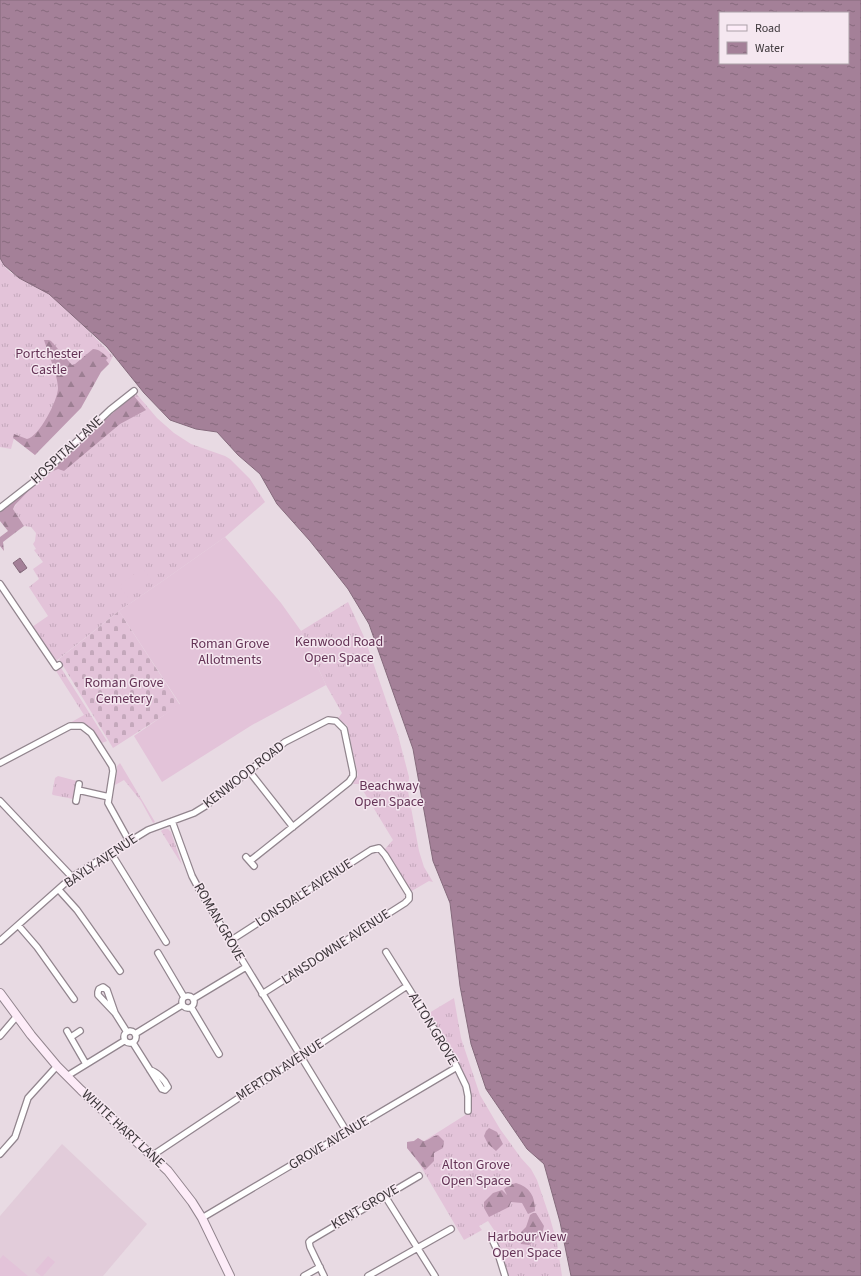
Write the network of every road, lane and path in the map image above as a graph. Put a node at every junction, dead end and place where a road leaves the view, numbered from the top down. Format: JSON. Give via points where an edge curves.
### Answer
{"nodes":[{"id":1,"x":134,"y":391,"type":"dead end"},
{"id":2,"x":0,"y":508,"type":"edge"},
{"id":3,"x":0,"y":584,"type":"edge"},
{"id":4,"x":59,"y":665,"type":"dead end"},
{"id":5,"x":0,"y":763,"type":"edge"},
{"id":6,"x":249,"y":771,"type":"junction"},
{"id":7,"x":109,"y":797,"type":"junction"},
{"id":8,"x":0,"y":801,"type":"edge"},
{"id":9,"x":76,"y":801,"type":"dead end"},
{"id":10,"x":172,"y":821,"type":"junction"},
{"id":11,"x":293,"y":827,"type":"junction"},
{"id":12,"x":129,"y":841,"type":"junction"},
{"id":13,"x":379,"y":848,"type":"joint"},
{"id":14,"x":111,"y":854,"type":"junction"},
{"id":15,"x":250,"y":862,"type":"dead end"},
{"id":16,"x":72,"y":878,"type":"junction"},
{"id":17,"x":59,"y":890,"type":"junction"},
{"id":18,"x":18,"y":925,"type":"junction"},
{"id":19,"x":230,"y":940,"type":"junction"},
{"id":20,"x":0,"y":941,"type":"edge"},
{"id":21,"x":166,"y":942,"type":"dead end"},
{"id":22,"x":386,"y":952,"type":"dead end"},
{"id":23,"x":158,"y":953,"type":"dead end"},
{"id":24,"x":246,"y":967,"type":"junction"},
{"id":25,"x":120,"y":970,"type":"dead end"},
{"id":26,"x":407,"y":986,"type":"junction"},
{"id":27,"x":0,"y":993,"type":"edge"},
{"id":28,"x":262,"y":994,"type":"junction"},
{"id":29,"x":184,"y":997,"type":"junction"},
{"id":30,"x":74,"y":999,"type":"dead end"},
{"id":31,"x":193,"y":999,"type":"junction"},
{"id":32,"x":182,"y":1005,"type":"junction"},
{"id":33,"x":191,"y":1008,"type":"junction"},
{"id":34,"x":115,"y":1013,"type":"dead end"},
{"id":35,"x":17,"y":1016,"type":"junction"},
{"id":36,"x":67,"y":1031,"type":"dead end"},
{"id":37,"x":80,"y":1031,"type":"dead end"},
{"id":38,"x":127,"y":1032,"type":"junction"},
{"id":39,"x":135,"y":1034,"type":"junction"},
{"id":40,"x":0,"y":1036,"type":"edge"},
{"id":41,"x":71,"y":1037,"type":"junction"},
{"id":42,"x":124,"y":1040,"type":"junction"},
{"id":43,"x":133,"y":1043,"type":"junction"},
{"id":44,"x":219,"y":1054,"type":"dead end"},
{"id":45,"x":300,"y":1057,"type":"junction"},
{"id":46,"x":86,"y":1064,"type":"junction"},
{"id":47,"x":57,"y":1066,"type":"junction"},
{"id":48,"x":457,"y":1067,"type":"junction"},
{"id":49,"x":150,"y":1070,"type":"dead end"},
{"id":50,"x":67,"y":1076,"type":"junction"},
{"id":51,"x":468,"y":1111,"type":"dead end"},
{"id":52,"x":346,"y":1132,"type":"junction"},
{"id":53,"x":0,"y":1154,"type":"edge"},
{"id":54,"x":153,"y":1155,"type":"junction"},
{"id":55,"x":420,"y":1176,"type":"dead end"},
{"id":56,"x":385,"y":1196,"type":"junction"},
{"id":57,"x":202,"y":1218,"type":"junction"},
{"id":58,"x":451,"y":1229,"type":"dead end"},
{"id":59,"x":492,"y":1240,"type":"dead end"},
{"id":60,"x":417,"y":1248,"type":"junction"},
{"id":61,"x":320,"y":1267,"type":"junction"},
{"id":62,"x":230,"y":1276,"type":"edge"},
{"id":63,"x":304,"y":1276,"type":"edge"},
{"id":64,"x":324,"y":1276,"type":"edge"},
{"id":65,"x":368,"y":1276,"type":"edge"},
{"id":66,"x":435,"y":1276,"type":"edge"},
{"id":67,"x":505,"y":1276,"type":"edge"}],
"edges":[{"from":1,"to":2,"type":"street","name":"HOSPITAL LANE","via":[[110,410],[36,480]]},
{"from":3,"to":4,"type":"street","via":[[56,667]]},
{"from":5,"to":7,"type":"street","via":[[70,726],[82,726],[91,733],[112,766]]},
{"from":6,"to":10,"type":"street","name":"KENWOOD ROAD","via":[[207,806]]},
{"from":6,"to":11,"type":"street"},
{"from":6,"to":11,"type":"street","name":"KENWOOD ROAD","via":[[285,742],[328,720],[341,724],[353,776]]},
{"from":7,"to":9,"type":"street","via":[[78,787]]},
{"from":7,"to":12,"type":"street","via":[[109,806]]},
{"from":8,"to":16,"type":"street"},
{"from":10,"to":12,"type":"street","name":"BAYLY AVENUE"},
{"from":10,"to":19,"type":"street","name":"ROMAN GROVE","via":[[192,876]]},
{"from":11,"to":15,"type":"street","name":"KENWOOD ROAD"},
{"from":12,"to":14,"type":"street","name":"BAYLY AVENUE"},
{"from":13,"to":19,"type":"street","name":"LONSDALE AVENUE","via":[[371,850]]},
{"from":13,"to":28,"type":"street","name":"LANSDOWNE AVENUE","via":[[409,894],[409,899]]},
{"from":14,"to":16,"type":"street","name":"BAYLY AVENUE"},
{"from":14,"to":21,"type":"street"},
{"from":16,"to":17,"type":"street","name":"BAYLY AVENUE"},
{"from":17,"to":18,"type":"street","name":"BAYLY AVENUE"},
{"from":17,"to":25,"type":"street","via":[[77,910]]},
{"from":18,"to":20,"type":"street","name":"BAYLY AVENUE"},
{"from":18,"to":30,"type":"street"},
{"from":19,"to":24,"type":"street","name":"ROMAN GROVE"},
{"from":22,"to":26,"type":"street","name":"ALTON GROVE"},
{"from":23,"to":29,"type":"street"},
{"from":24,"to":28,"type":"street","name":"ROMAN GROVE"},
{"from":24,"to":31,"type":"street"},
{"from":26,"to":45,"type":"street","name":"MERTON AVENUE"},
{"from":26,"to":48,"type":"street","name":"ALTON GROVE"},
{"from":27,"to":35,"type":"street","name":"WHITE HART LANE"},
{"from":28,"to":45,"type":"street","name":"ROMAN GROVE"},
{"from":29,"to":31,"type":"street"},
{"from":29,"to":32,"type":"street"},
{"from":31,"to":33,"type":"street"},
{"from":32,"to":33,"type":"street"},
{"from":32,"to":39,"type":"street"},
{"from":33,"to":44,"type":"street"},
{"from":34,"to":38,"type":"street"},
{"from":35,"to":40,"type":"street"},
{"from":35,"to":47,"type":"street","name":"WHITE HART LANE"},
{"from":36,"to":41,"type":"street"},
{"from":37,"to":41,"type":"street"},
{"from":38,"to":39,"type":"street","via":[[132,1031]]},
{"from":38,"to":42,"type":"street"},
{"from":39,"to":43,"type":"street"},
{"from":41,"to":46,"type":"street"},
{"from":42,"to":43,"type":"street","via":[[128,1044]]},
{"from":42,"to":46,"type":"street"},
{"from":43,"to":49,"type":"street"},
{"from":45,"to":52,"type":"street","name":"ROMAN GROVE"},
{"from":45,"to":54,"type":"street","name":"MERTON AVENUE"},
{"from":46,"to":50,"type":"street"},
{"from":47,"to":50,"type":"street","name":"WHITE HART LANE"},
{"from":47,"to":53,"type":"street","via":[[28,1098],[14,1137]]},
{"from":48,"to":51,"type":"street","name":"ALTON GROVE","via":[[466,1086]]},
{"from":48,"to":52,"type":"street","name":"GROVE AVENUE"},
{"from":50,"to":54,"type":"street","name":"WHITE HART LANE"},
{"from":52,"to":57,"type":"street","name":"GROVE AVENUE"},
{"from":54,"to":57,"type":"street","name":"WHITE HART LANE","via":[[182,1187]]},
{"from":55,"to":56,"type":"street","name":"KENT GROVE"},
{"from":56,"to":60,"type":"street"},
{"from":56,"to":61,"type":"street","name":"KENT GROVE","via":[[309,1242]]},
{"from":57,"to":62,"type":"street","name":"WHITE HART LANE"},
{"from":58,"to":60,"type":"street"},
{"from":59,"to":67,"type":"street"},
{"from":60,"to":65,"type":"street"},
{"from":60,"to":66,"type":"street"},
{"from":61,"to":63,"type":"street"},
{"from":61,"to":64,"type":"street"}]}
